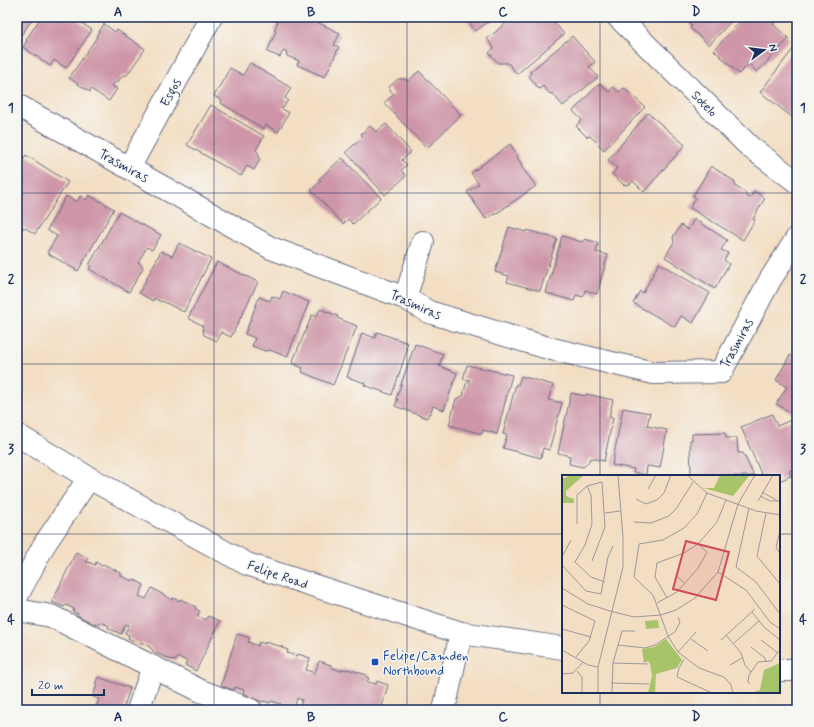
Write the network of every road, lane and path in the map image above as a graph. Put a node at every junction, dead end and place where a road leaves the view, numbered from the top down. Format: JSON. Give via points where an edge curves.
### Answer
{"nodes":[{"id":1,"x":211,"y":17,"type":"edge"},
{"id":2,"x":618,"y":17,"type":"edge"},
{"id":3,"x":17,"y":105,"type":"edge"},
{"id":4,"x":129,"y":168,"type":"junction"},
{"id":5,"x":797,"y":182,"type":"edge"},
{"id":6,"x":797,"y":238,"type":"edge"},
{"id":7,"x":423,"y":242,"type":"dead end"},
{"id":8,"x":405,"y":298,"type":"junction"},
{"id":9,"x":17,"y":435,"type":"edge"},
{"id":10,"x":89,"y":478,"type":"junction"},
{"id":11,"x":17,"y":596,"type":"edge"},
{"id":12,"x":17,"y":610,"type":"edge"},
{"id":13,"x":461,"y":633,"type":"junction"},
{"id":14,"x":562,"y":648,"type":"edge"},
{"id":15,"x":153,"y":667,"type":"junction"},
{"id":16,"x":780,"y":670,"type":"edge"},
{"id":17,"x":797,"y":670,"type":"edge"},
{"id":18,"x":138,"y":710,"type":"edge"},
{"id":19,"x":251,"y":710,"type":"edge"},
{"id":20,"x":444,"y":710,"type":"edge"}],
"edges":[{"from":1,"to":4,"type":"street","name":"Esgos"},
{"from":2,"to":5,"type":"street","name":"Sotelo","via":[[750,147]]},
{"from":3,"to":4,"type":"street","name":"Trasmiras"},
{"from":4,"to":8,"type":"street","name":"Trasmiras","via":[[271,248]]},
{"from":6,"to":8,"type":"street","name":"Trasmiras","via":[[770,280],[722,372],[654,373],[555,350],[429,312]]},
{"from":7,"to":8,"type":"street"},
{"from":9,"to":10,"type":"street","name":"Felipe Road"},
{"from":10,"to":11,"type":"street","via":[[44,545]]},
{"from":10,"to":13,"type":"street","name":"Felipe Road","via":[[247,564]]},
{"from":12,"to":15,"type":"street","via":[[51,616]]},
{"from":13,"to":14,"type":"street","name":"Felipe Road"},
{"from":13,"to":20,"type":"street"},
{"from":15,"to":18,"type":"street"},
{"from":15,"to":19,"type":"street","via":[[201,691]]},
{"from":16,"to":17,"type":"street"}]}
